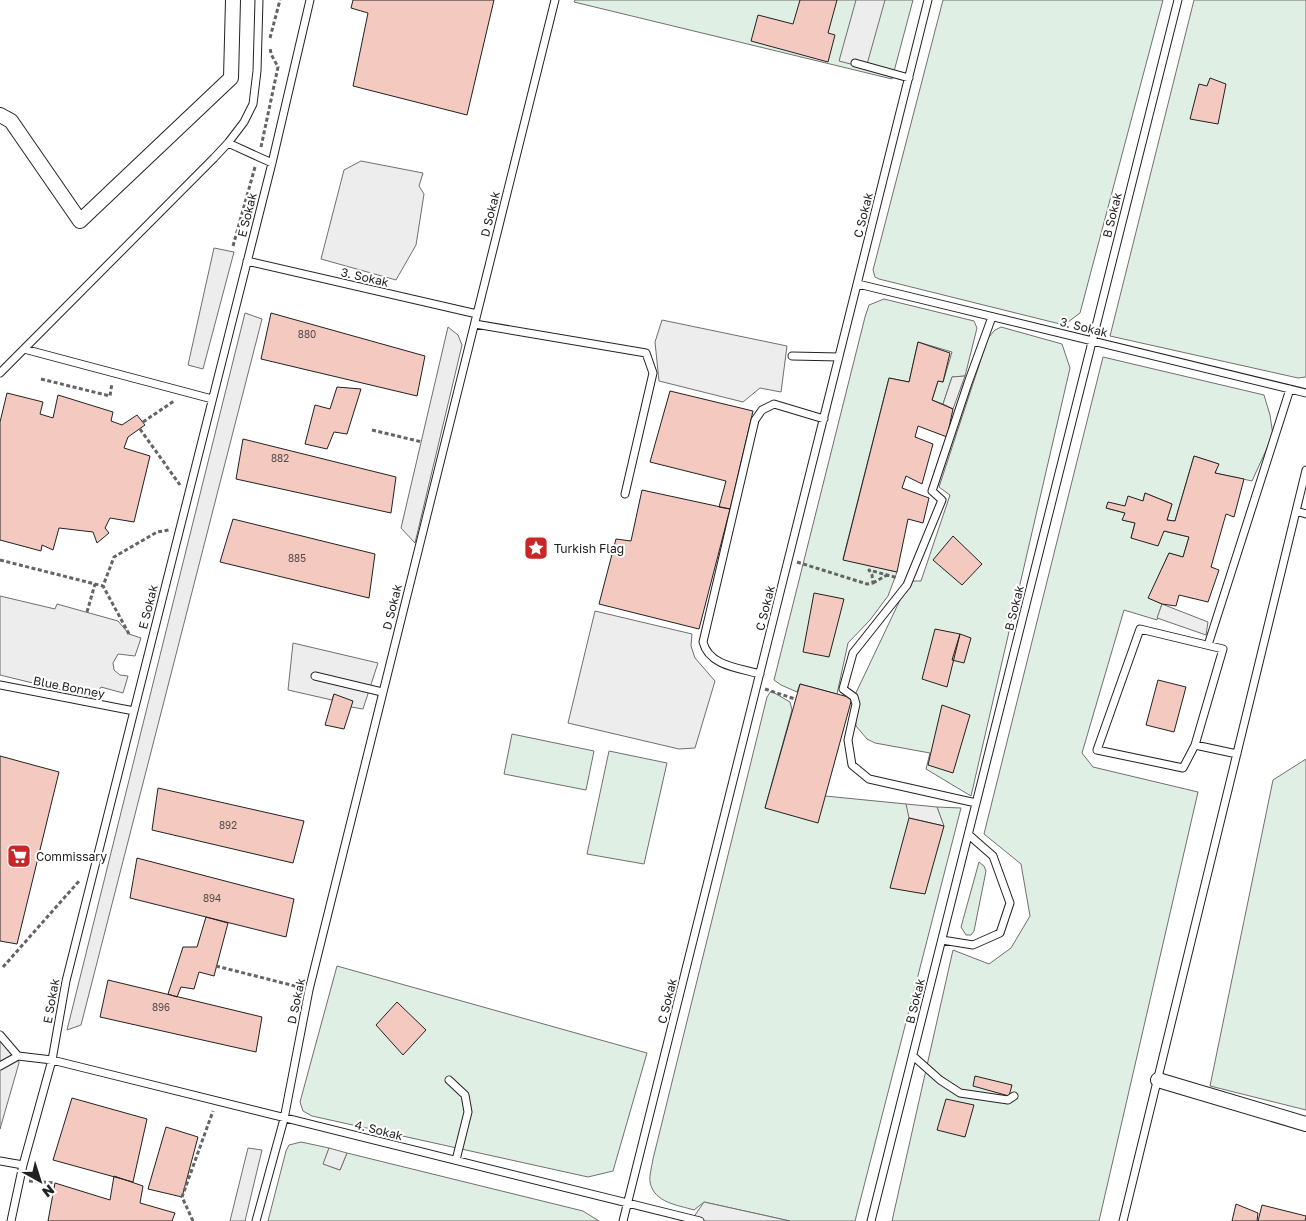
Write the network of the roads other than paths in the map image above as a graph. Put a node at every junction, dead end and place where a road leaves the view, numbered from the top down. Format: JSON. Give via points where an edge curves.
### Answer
{"nodes":[{"id":1,"x":233,"y":0,"type":"edge"},
{"id":2,"x":259,"y":0,"type":"edge"},
{"id":3,"x":310,"y":0,"type":"edge"},
{"id":4,"x":555,"y":0,"type":"edge"},
{"id":5,"x":928,"y":0,"type":"edge"},
{"id":6,"x":1178,"y":0,"type":"edge"},
{"id":7,"x":855,"y":63,"type":"dead end"},
{"id":8,"x":909,"y":78,"type":"junction"},
{"id":9,"x":0,"y":115,"type":"edge"},
{"id":10,"x":228,"y":143,"type":"junction"},
{"id":11,"x":272,"y":163,"type":"junction"},
{"id":12,"x":246,"y":262,"type":"junction"},
{"id":13,"x":858,"y":284,"type":"junction"},
{"id":14,"x":477,"y":314,"type":"junction"},
{"id":15,"x":992,"y":316,"type":"junction"},
{"id":16,"x":475,"y":324,"type":"junction"},
{"id":17,"x":1092,"y":341,"type":"junction"},
{"id":18,"x":24,"y":348,"type":"junction"},
{"id":19,"x":792,"y":356,"type":"dead end"},
{"id":20,"x":839,"y":357,"type":"junction"},
{"id":21,"x":0,"y":373,"type":"edge"},
{"id":22,"x":1290,"y":389,"type":"junction"},
{"id":23,"x":1306,"y":392,"type":"edge"},
{"id":24,"x":212,"y":399,"type":"junction"},
{"id":25,"x":824,"y":419,"type":"junction"},
{"id":26,"x":1306,"y":470,"type":"edge"},
{"id":27,"x":625,"y":494,"type":"dead end"},
{"id":28,"x":1296,"y":511,"type":"junction"},
{"id":29,"x":1306,"y":514,"type":"edge"},
{"id":30,"x":1208,"y":645,"type":"junction"},
{"id":31,"x":760,"y":674,"type":"junction"},
{"id":32,"x":316,"y":676,"type":"dead end"},
{"id":33,"x":0,"y":684,"type":"edge"},
{"id":34,"x":382,"y":692,"type":"junction"},
{"id":35,"x":134,"y":711,"type":"junction"},
{"id":36,"x":1196,"y":745,"type":"junction"},
{"id":37,"x":1237,"y":754,"type":"junction"},
{"id":38,"x":976,"y":803,"type":"junction"},
{"id":39,"x":969,"y":835,"type":"junction"},
{"id":40,"x":942,"y":940,"type":"junction"},
{"id":41,"x":0,"y":1035,"type":"edge"},
{"id":42,"x":18,"y":1056,"type":"junction"},
{"id":43,"x":913,"y":1056,"type":"junction"},
{"id":44,"x":52,"y":1060,"type":"junction"},
{"id":45,"x":0,"y":1066,"type":"edge"},
{"id":46,"x":450,"y":1080,"type":"dead end"},
{"id":47,"x":1158,"y":1080,"type":"junction"},
{"id":48,"x":1014,"y":1096,"type":"dead end"},
{"id":49,"x":284,"y":1119,"type":"junction"},
{"id":50,"x":1305,"y":1126,"type":"edge"},
{"id":51,"x":456,"y":1160,"type":"junction"},
{"id":52,"x":0,"y":1161,"type":"edge"},
{"id":53,"x":23,"y":1166,"type":"junction"},
{"id":54,"x":628,"y":1203,"type":"junction"},
{"id":55,"x":11,"y":1221,"type":"edge"},
{"id":56,"x":256,"y":1221,"type":"edge"},
{"id":57,"x":624,"y":1221,"type":"edge"},
{"id":58,"x":700,"y":1221,"type":"edge"},
{"id":59,"x":872,"y":1221,"type":"edge"},
{"id":60,"x":1123,"y":1221,"type":"edge"}],
"edges":[{"from":1,"to":9,"type":"street","via":[[231,78],[80,221],[11,121]]},
{"from":2,"to":10,"type":"lane","via":[[257,71],[252,104],[244,122]]},
{"from":3,"to":11,"type":"lane","name":"E Sokak"},
{"from":4,"to":14,"type":"lane","name":"D Sokak"},
{"from":5,"to":8,"type":"lane","name":"C Sokak"},
{"from":6,"to":17,"type":"lane","name":"B Sokak"},
{"from":7,"to":8,"type":"lane"},
{"from":8,"to":13,"type":"lane","name":"C Sokak"},
{"from":10,"to":11,"type":"lane"},
{"from":10,"to":18,"type":"lane"},
{"from":11,"to":12,"type":"lane","name":"E Sokak"},
{"from":12,"to":14,"type":"lane","name":"3. Sokak"},
{"from":12,"to":24,"type":"lane","name":"E Sokak"},
{"from":13,"to":15,"type":"lane","name":"3. Sokak"},
{"from":13,"to":20,"type":"lane","name":"C Sokak"},
{"from":14,"to":16,"type":"lane","name":"D Sokak"},
{"from":15,"to":17,"type":"lane","name":"3. Sokak"},
{"from":15,"to":38,"type":"lane","via":[[932,491],[942,500],[907,585],[853,653],[843,688],[854,697],[856,704],[848,740],[852,766],[869,779]]},
{"from":16,"to":27,"type":"lane","via":[[646,353],[653,373]]},
{"from":16,"to":34,"type":"lane","name":"D Sokak"},
{"from":17,"to":22,"type":"lane","name":"3. Sokak"},
{"from":17,"to":38,"type":"lane","name":"B Sokak"},
{"from":18,"to":21,"type":"lane"},
{"from":18,"to":24,"type":"lane"},
{"from":19,"to":20,"type":"lane"},
{"from":20,"to":25,"type":"lane","name":"C Sokak"},
{"from":22,"to":23,"type":"lane","name":"3. Sokak"},
{"from":22,"to":30,"type":"lane"},
{"from":24,"to":35,"type":"lane","name":"E Sokak"},
{"from":25,"to":31,"type":"lane","name":"C Sokak"},
{"from":25,"to":31,"type":"lane","via":[[774,404],[762,410],[756,420],[703,642],[705,650],[715,660]]},
{"from":26,"to":28,"type":"lane"},
{"from":28,"to":29,"type":"lane"},
{"from":28,"to":37,"type":"lane"},
{"from":30,"to":36,"type":"lane","via":[[1224,649]]},
{"from":30,"to":36,"type":"lane","via":[[1140,629],[1097,750],[1183,768]]},
{"from":31,"to":54,"type":"lane","name":"C Sokak"},
{"from":32,"to":34,"type":"lane"},
{"from":33,"to":35,"type":"lane","name":"Blue Bonney"},
{"from":34,"to":49,"type":"lane","name":"D Sokak","via":[[309,990]]},
{"from":35,"to":44,"type":"lane","name":"E Sokak","via":[[66,981]]},
{"from":36,"to":37,"type":"lane"},
{"from":37,"to":47,"type":"lane"},
{"from":38,"to":39,"type":"lane","name":"B Sokak"},
{"from":39,"to":40,"type":"lane","name":"B Sokak"},
{"from":39,"to":40,"type":"lane","via":[[993,856],[1010,903],[1000,933],[973,945]]},
{"from":40,"to":43,"type":"lane","name":"B Sokak"},
{"from":41,"to":42,"type":"lane"},
{"from":42,"to":44,"type":"lane","name":"4. Sokak"},
{"from":42,"to":45,"type":"lane"},
{"from":43,"to":48,"type":"lane","via":[[960,1093],[1008,1100]]},
{"from":43,"to":59,"type":"lane","name":"B Sokak"},
{"from":44,"to":49,"type":"lane","name":"4. Sokak"},
{"from":44,"to":53,"type":"lane","name":"E Sokak"},
{"from":46,"to":51,"type":"lane","via":[[465,1096],[468,1112]]},
{"from":47,"to":50,"type":"street"},
{"from":47,"to":60,"type":"lane"},
{"from":49,"to":51,"type":"lane","name":"4. Sokak"},
{"from":49,"to":56,"type":"lane","name":"D Sokak"},
{"from":51,"to":54,"type":"lane","name":"4. Sokak"},
{"from":52,"to":53,"type":"lane"},
{"from":53,"to":55,"type":"lane","name":"E Sokak"},
{"from":54,"to":57,"type":"lane","name":"C Sokak"},
{"from":54,"to":58,"type":"lane","name":"4. Sokak"}]}
